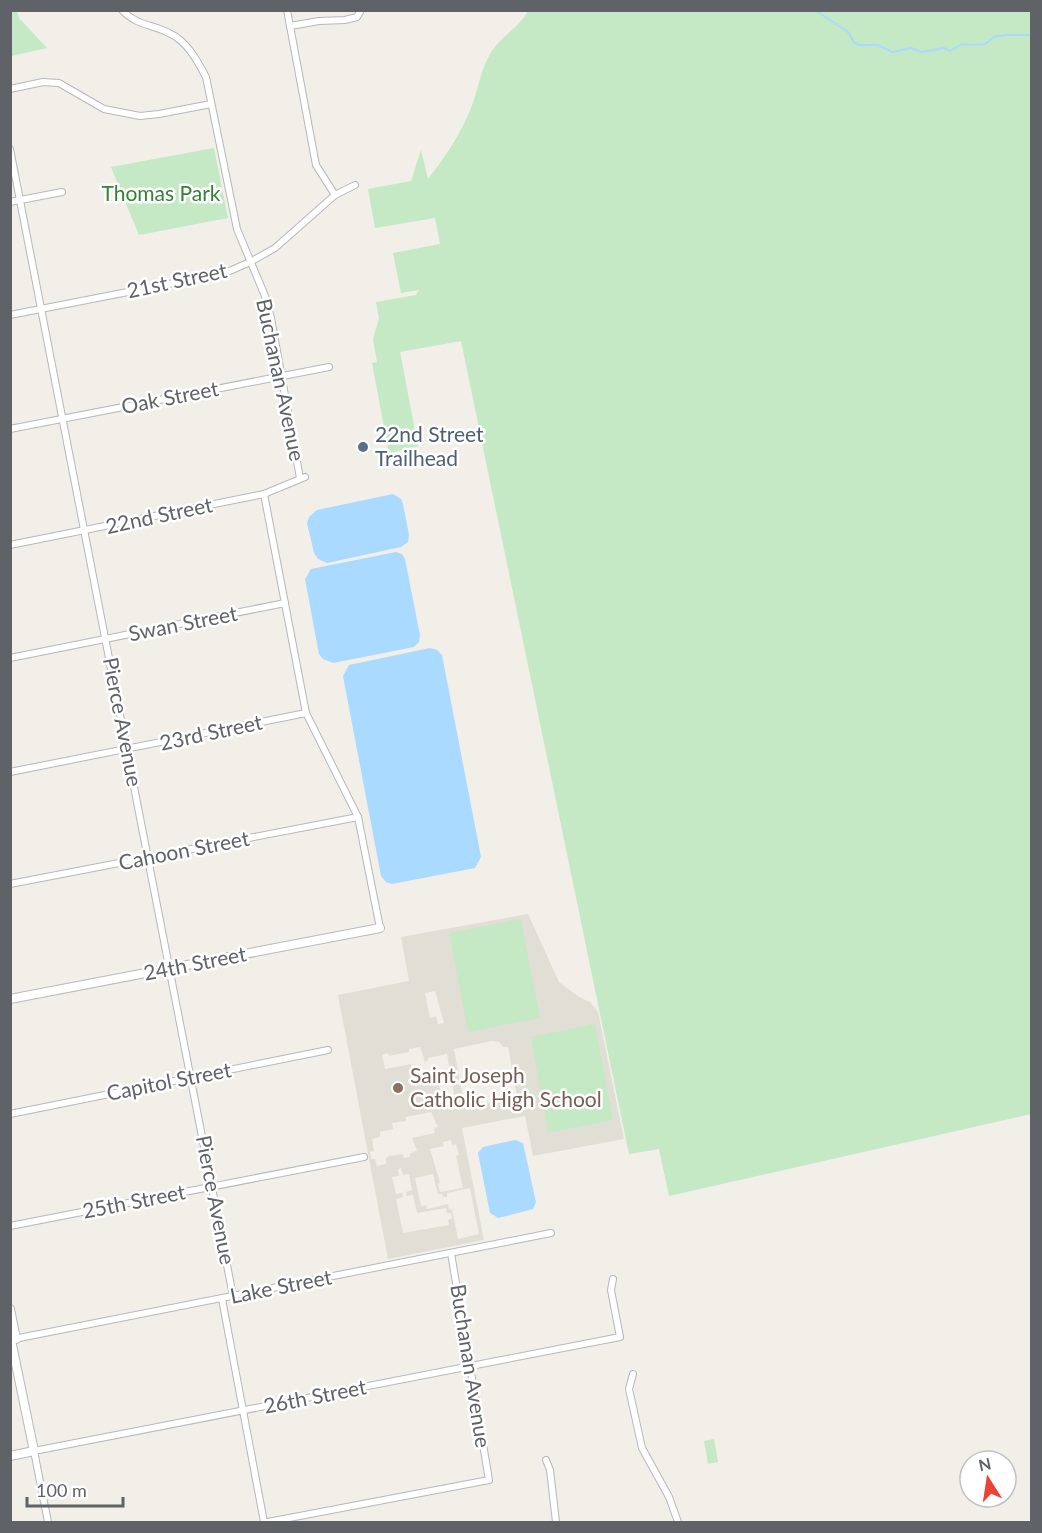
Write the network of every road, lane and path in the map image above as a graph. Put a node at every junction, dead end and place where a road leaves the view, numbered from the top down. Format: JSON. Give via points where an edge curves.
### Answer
{"nodes":[{"id":1,"x":122,"y":10,"type":"edge"},
{"id":2,"x":287,"y":10,"type":"edge"},
{"id":3,"x":361,"y":10,"type":"edge"},
{"id":4,"x":290,"y":27,"type":"junction"},
{"id":5,"x":10,"y":89,"type":"edge"},
{"id":6,"x":211,"y":104,"type":"junction"},
{"id":7,"x":10,"y":148,"type":"edge"},
{"id":8,"x":355,"y":185,"type":"dead end"},
{"id":9,"x":63,"y":192,"type":"dead end"},
{"id":10,"x":335,"y":195,"type":"junction"},
{"id":11,"x":21,"y":200,"type":"junction"},
{"id":12,"x":10,"y":202,"type":"edge"},
{"id":13,"x":250,"y":262,"type":"junction"},
{"id":14,"x":42,"y":309,"type":"junction"},
{"id":15,"x":10,"y":315,"type":"edge"},
{"id":16,"x":329,"y":367,"type":"dead end"},
{"id":17,"x":282,"y":376,"type":"junction"},
{"id":18,"x":63,"y":419,"type":"junction"},
{"id":19,"x":10,"y":429,"type":"edge"},
{"id":20,"x":302,"y":478,"type":"joint"},
{"id":21,"x":264,"y":494,"type":"junction"},
{"id":22,"x":85,"y":531,"type":"junction"},
{"id":23,"x":10,"y":545,"type":"edge"},
{"id":24,"x":285,"y":603,"type":"junction"},
{"id":25,"x":106,"y":640,"type":"junction"},
{"id":26,"x":10,"y":658,"type":"edge"},
{"id":27,"x":306,"y":713,"type":"junction"},
{"id":28,"x":127,"y":750,"type":"junction"},
{"id":29,"x":10,"y":772,"type":"edge"},
{"id":30,"x":358,"y":817,"type":"junction"},
{"id":31,"x":148,"y":858,"type":"junction"},
{"id":32,"x":10,"y":884,"type":"edge"},
{"id":33,"x":380,"y":928,"type":"joint"},
{"id":34,"x":170,"y":969,"type":"junction"},
{"id":35,"x":10,"y":999,"type":"edge"},
{"id":36,"x":328,"y":1050,"type":"dead end"},
{"id":37,"x":191,"y":1078,"type":"junction"},
{"id":38,"x":10,"y":1114,"type":"edge"},
{"id":39,"x":364,"y":1157,"type":"dead end"},
{"id":40,"x":212,"y":1187,"type":"junction"},
{"id":41,"x":10,"y":1226,"type":"edge"},
{"id":42,"x":551,"y":1233,"type":"dead end"},
{"id":43,"x":451,"y":1253,"type":"junction"},
{"id":44,"x":613,"y":1279,"type":"dead end"},
{"id":45,"x":233,"y":1296,"type":"junction"},
{"id":46,"x":222,"y":1299,"type":"junction"},
{"id":47,"x":10,"y":1309,"type":"edge"},
{"id":48,"x":13,"y":1339,"type":"edge"},
{"id":49,"x":470,"y":1366,"type":"junction"},
{"id":50,"x":633,"y":1374,"type":"dead end"},
{"id":51,"x":243,"y":1411,"type":"junction"},
{"id":52,"x":34,"y":1451,"type":"junction"},
{"id":53,"x":10,"y":1456,"type":"edge"},
{"id":54,"x":546,"y":1460,"type":"dead end"},
{"id":55,"x":48,"y":1522,"type":"edge"},
{"id":56,"x":266,"y":1522,"type":"edge"},
{"id":57,"x":556,"y":1522,"type":"edge"},
{"id":58,"x":678,"y":1522,"type":"edge"}],
"edges":[{"from":1,"to":6,"type":"street","name":"Buchanan Avenue","via":[[140,24],[169,32],[184,43],[206,77]]},
{"from":2,"to":4,"type":"street"},
{"from":3,"to":4,"type":"street","via":[[345,20]]},
{"from":4,"to":10,"type":"street","via":[[316,165]]},
{"from":5,"to":6,"type":"street","via":[[59,83],[104,109],[140,116]]},
{"from":6,"to":13,"type":"street","name":"Buchanan Avenue","via":[[237,229]]},
{"from":7,"to":11,"type":"street","name":"Pierce Avenue"},
{"from":8,"to":10,"type":"street","name":"21st Street"},
{"from":9,"to":11,"type":"street"},
{"from":10,"to":13,"type":"street","name":"21st Street","via":[[275,248]]},
{"from":11,"to":12,"type":"street"},
{"from":11,"to":14,"type":"street","name":"Pierce Avenue"},
{"from":13,"to":14,"type":"street","name":"21st Street","via":[[225,273]]},
{"from":13,"to":17,"type":"street","name":"Buchanan Avenue","via":[[265,296]]},
{"from":14,"to":15,"type":"street","name":"21st Street"},
{"from":14,"to":18,"type":"street","name":"Pierce Avenue"},
{"from":16,"to":17,"type":"street","name":"Oak Street"},
{"from":17,"to":18,"type":"street","name":"Oak Street"},
{"from":17,"to":20,"type":"street","name":"Buchanan Avenue"},
{"from":18,"to":19,"type":"street","name":"Oak Street"},
{"from":18,"to":22,"type":"street","name":"Pierce Avenue"},
{"from":20,"to":21,"type":"street","name":"22nd Street"},
{"from":21,"to":22,"type":"street","name":"22nd Street"},
{"from":21,"to":24,"type":"street"},
{"from":22,"to":23,"type":"street","name":"22nd Street"},
{"from":22,"to":25,"type":"street","name":"Pierce Avenue"},
{"from":24,"to":25,"type":"street","name":"Swan Street"},
{"from":24,"to":27,"type":"street"},
{"from":25,"to":26,"type":"street","name":"Swan Street"},
{"from":25,"to":28,"type":"street","name":"Pierce Avenue"},
{"from":27,"to":28,"type":"street","name":"23rd Street"},
{"from":27,"to":30,"type":"street"},
{"from":28,"to":29,"type":"street","name":"23rd Street"},
{"from":28,"to":31,"type":"street","name":"Pierce Avenue"},
{"from":30,"to":31,"type":"street","name":"Cahoon Street"},
{"from":30,"to":33,"type":"street"},
{"from":31,"to":32,"type":"street","name":"Cahoon Street"},
{"from":31,"to":34,"type":"street","name":"Pierce Avenue"},
{"from":33,"to":34,"type":"street","name":"24th Street"},
{"from":34,"to":35,"type":"street","name":"24th Street"},
{"from":34,"to":37,"type":"street","name":"Pierce Avenue"},
{"from":36,"to":37,"type":"street","name":"Capitol Street"},
{"from":37,"to":38,"type":"street","name":"Capitol Street"},
{"from":37,"to":40,"type":"street","name":"Pierce Avenue"},
{"from":39,"to":40,"type":"street","name":"25th Street"},
{"from":40,"to":41,"type":"street","name":"25th Street"},
{"from":40,"to":45,"type":"street","name":"Pierce Avenue"},
{"from":42,"to":43,"type":"street","name":"Lake Street"},
{"from":43,"to":45,"type":"street","name":"Lake Street"},
{"from":43,"to":49,"type":"street","name":"Buchanan Avenue"},
{"from":44,"to":49,"type":"street","name":"26th Street","via":[[611,1290],[620,1337]]},
{"from":45,"to":46,"type":"street","name":"Lake Street"},
{"from":46,"to":48,"type":"street","name":"Lake Street"},
{"from":46,"to":51,"type":"street"},
{"from":47,"to":48,"type":"street"},
{"from":48,"to":52,"type":"street"},
{"from":49,"to":51,"type":"street","name":"26th Street"},
{"from":49,"to":56,"type":"street","name":"Buchanan Avenue","via":[[489,1480]]},
{"from":50,"to":58,"type":"street","via":[[629,1389],[642,1448]]},
{"from":51,"to":52,"type":"street","name":"26th Street"},
{"from":51,"to":56,"type":"street"},
{"from":52,"to":53,"type":"street","name":"26th Street"},
{"from":52,"to":55,"type":"street"},
{"from":54,"to":57,"type":"street"}]}
